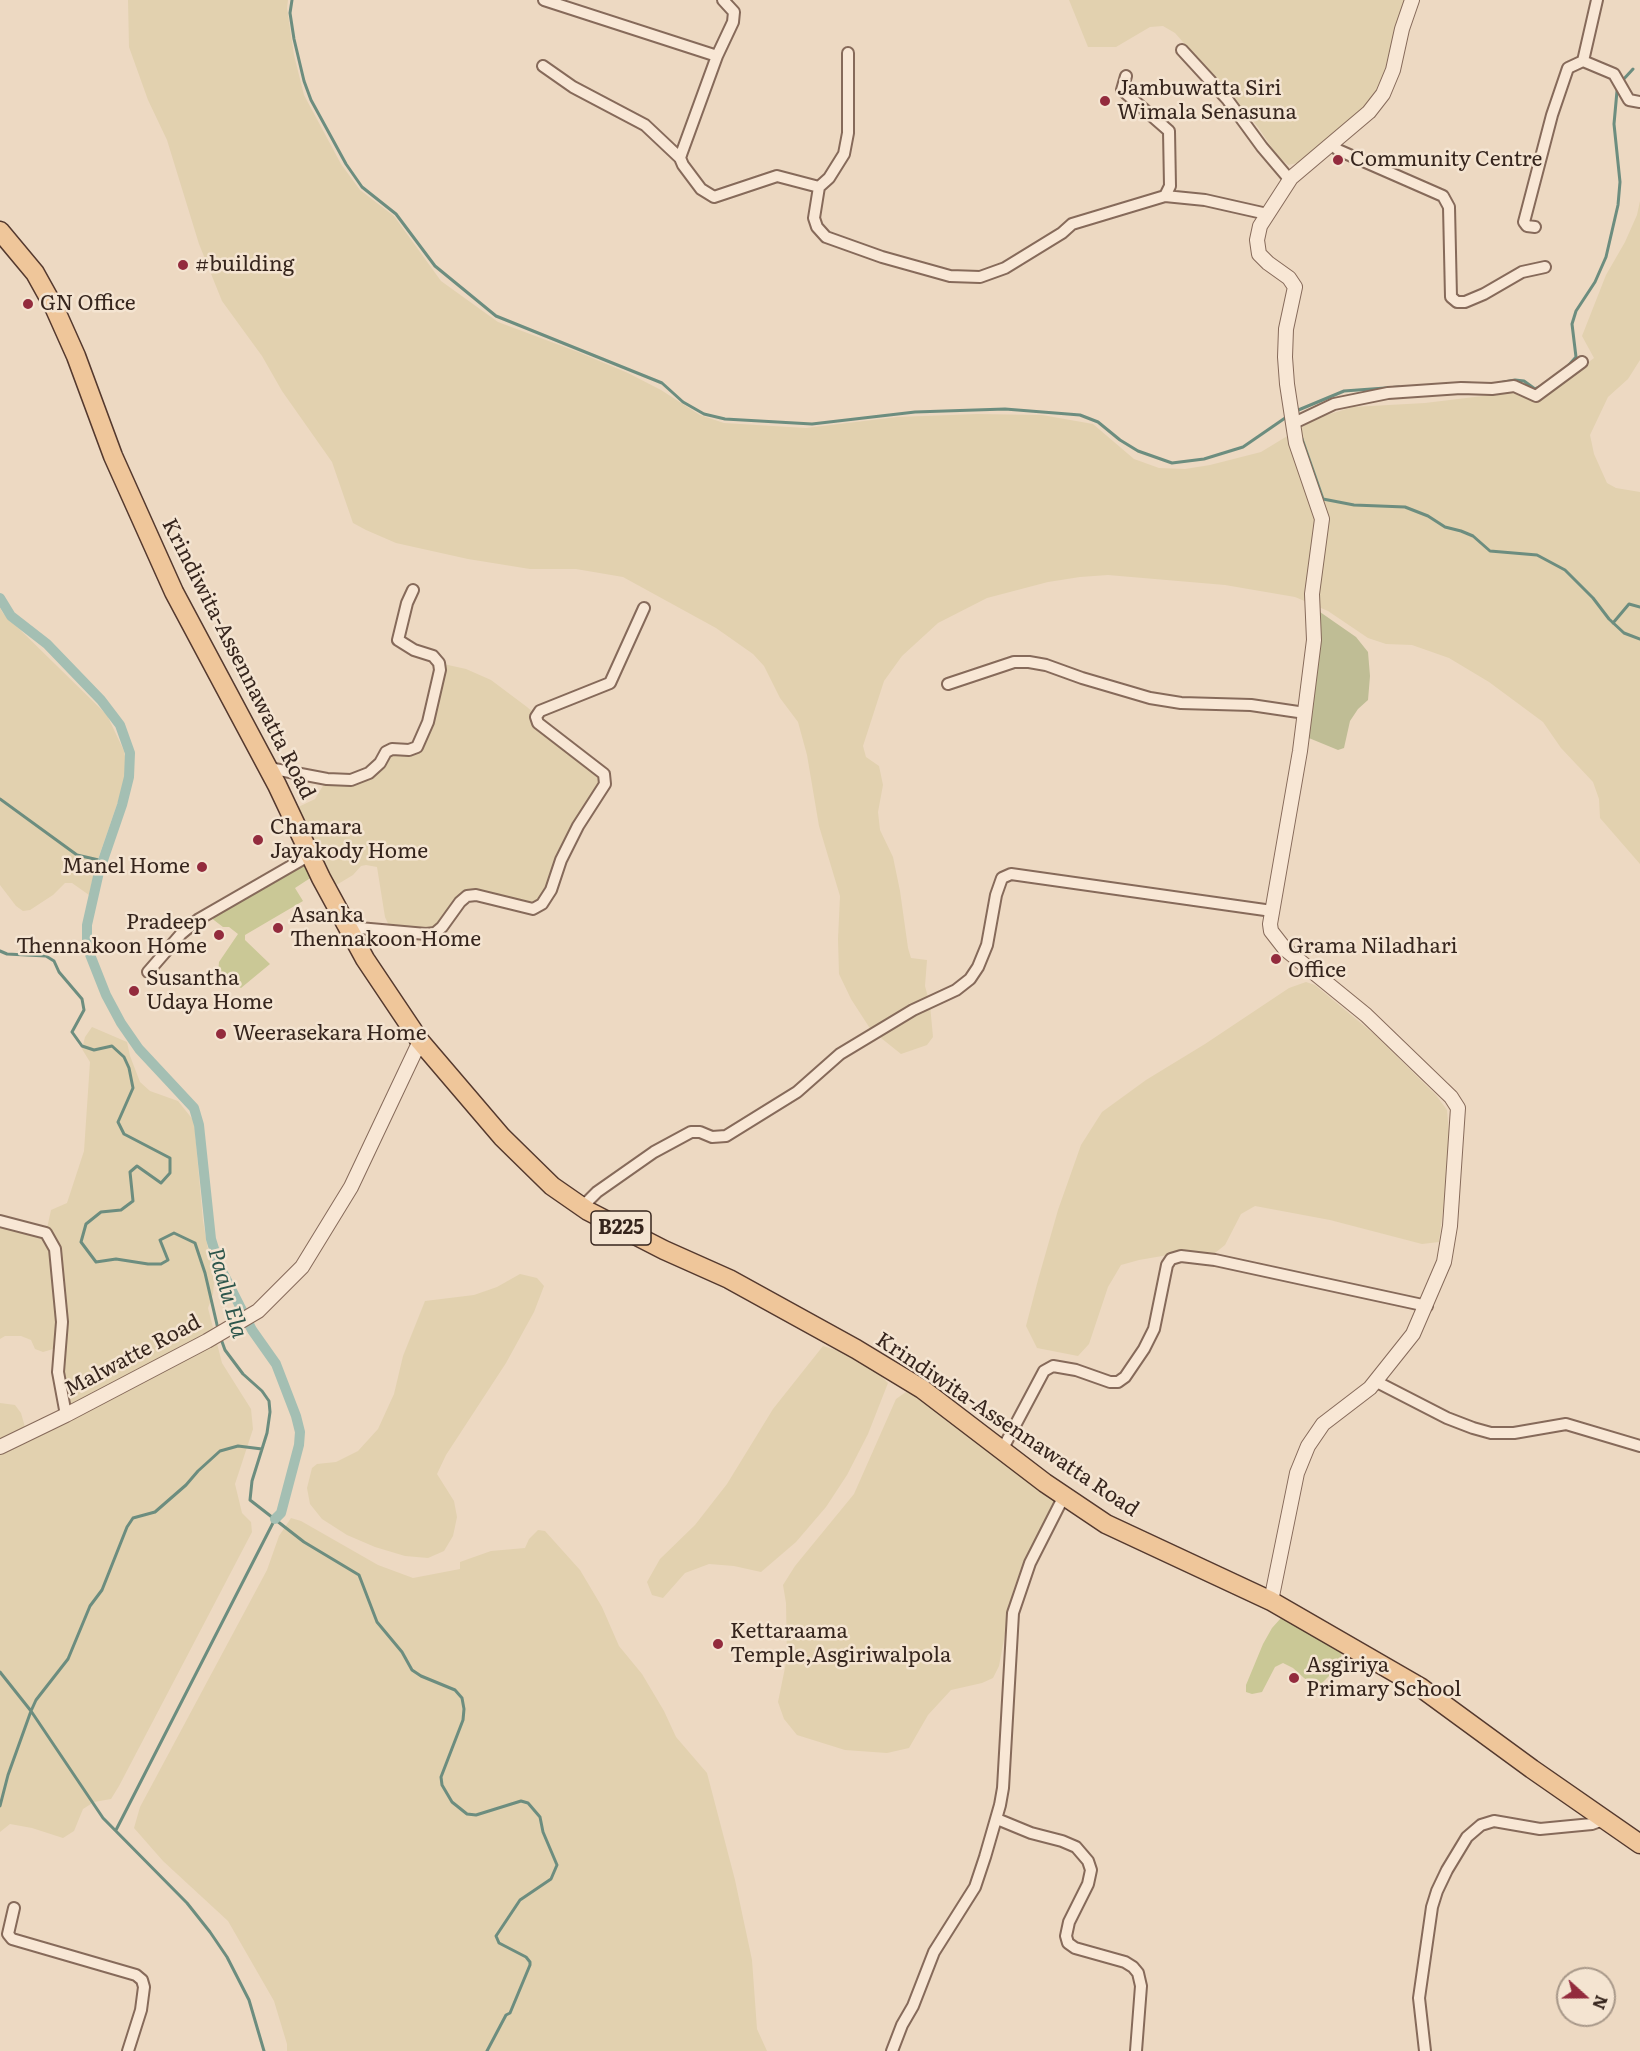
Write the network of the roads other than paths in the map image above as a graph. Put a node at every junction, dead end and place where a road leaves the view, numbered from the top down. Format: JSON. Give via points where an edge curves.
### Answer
{"nodes":[{"id":1,"x":544,"y":0,"type":"edge"},
{"id":2,"x":723,"y":0,"type":"edge"},
{"id":3,"x":1412,"y":0,"type":"edge"},
{"id":4,"x":1597,"y":0,"type":"edge"},
{"id":5,"x":1182,"y":51,"type":"dead end"},
{"id":6,"x":848,"y":53,"type":"dead end"},
{"id":7,"x":717,"y":56,"type":"junction"},
{"id":8,"x":1583,"y":61,"type":"junction"},
{"id":9,"x":543,"y":66,"type":"dead end"},
{"id":10,"x":1126,"y":75,"type":"dead end"},
{"id":11,"x":1640,"y":102,"type":"edge"},
{"id":12,"x":1332,"y":144,"type":"junction"},
{"id":13,"x":680,"y":158,"type":"junction"},
{"id":14,"x":1290,"y":180,"type":"junction"},
{"id":15,"x":819,"y":187,"type":"junction"},
{"id":16,"x":1165,"y":196,"type":"junction"},
{"id":17,"x":1267,"y":214,"type":"junction"},
{"id":18,"x":1535,"y":227,"type":"dead end"},
{"id":19,"x":0,"y":231,"type":"edge"},
{"id":20,"x":1545,"y":267,"type":"dead end"},
{"id":21,"x":1582,"y":362,"type":"dead end"},
{"id":22,"x":1294,"y":423,"type":"junction"},
{"id":23,"x":413,"y":590,"type":"dead end"},
{"id":24,"x":644,"y":608,"type":"dead end"},
{"id":25,"x":948,"y":684,"type":"dead end"},
{"id":26,"x":1305,"y":713,"type":"junction"},
{"id":27,"x":268,"y":768,"type":"junction"},
{"id":28,"x":310,"y":855,"type":"junction"},
{"id":29,"x":1272,"y":911,"type":"junction"},
{"id":30,"x":348,"y":927,"type":"junction"},
{"id":31,"x":148,"y":972,"type":"dead end"},
{"id":32,"x":420,"y":1041,"type":"junction"},
{"id":33,"x":581,"y":1208,"type":"junction"},
{"id":34,"x":0,"y":1221,"type":"edge"},
{"id":35,"x":1427,"y":1306,"type":"junction"},
{"id":36,"x":1375,"y":1382,"type":"junction"},
{"id":37,"x":66,"y":1415,"type":"junction"},
{"id":38,"x":1640,"y":1446,"type":"edge"},
{"id":39,"x":0,"y":1447,"type":"edge"},
{"id":40,"x":1002,"y":1450,"type":"junction"},
{"id":41,"x":1064,"y":1496,"type":"junction"},
{"id":42,"x":1271,"y":1601,"type":"junction"},
{"id":43,"x":997,"y":1819,"type":"junction"},
{"id":44,"x":1603,"y":1820,"type":"junction"},
{"id":45,"x":1640,"y":1844,"type":"edge"},
{"id":46,"x":14,"y":1908,"type":"dead end"},
{"id":47,"x":128,"y":2051,"type":"edge"},
{"id":48,"x":892,"y":2051,"type":"edge"},
{"id":49,"x":1136,"y":2051,"type":"edge"},
{"id":50,"x":1425,"y":2051,"type":"edge"}],
"edges":[{"from":1,"to":7,"type":"street"},
{"from":2,"to":7,"type":"street","via":[[734,12],[733,22]]},
{"from":3,"to":12,"type":"street","via":[[1383,94],[1369,112]]},
{"from":4,"to":8,"type":"street"},
{"from":5,"to":14,"type":"street","via":[[1227,99]]},
{"from":6,"to":15,"type":"street","via":[[848,133],[844,154]]},
{"from":7,"to":13,"type":"street"},
{"from":8,"to":11,"type":"street","via":[[1614,74],[1629,100]]},
{"from":8,"to":18,"type":"street","via":[[1568,68],[1552,115],[1524,222]]},
{"from":9,"to":13,"type":"street","via":[[573,87],[645,125]]},
{"from":10,"to":16,"type":"street","via":[[1122,90],[1169,131],[1170,186]]},
{"from":12,"to":14,"type":"street"},
{"from":12,"to":20,"type":"street","via":[[1443,196],[1449,207],[1451,297],[1457,302],[1484,294],[1522,272]]},
{"from":13,"to":15,"type":"street","via":[[701,189],[714,197],[777,176]]},
{"from":14,"to":17,"type":"street"},
{"from":15,"to":16,"type":"street","via":[[814,218],[826,237],[950,276],[980,277],[1005,268],[1072,224]]},
{"from":16,"to":17,"type":"street","via":[[1205,200]]},
{"from":17,"to":22,"type":"street","via":[[1257,240],[1259,254],[1295,287],[1285,357]]},
{"from":19,"to":27,"type":"main road","name":"Krindiwita-Assennawatta Road","number":"B225","via":[[35,273],[59,317],[113,456],[174,592]]},
{"from":21,"to":22,"type":"street","via":[[1536,396],[1514,386],[1388,393],[1334,404]]},
{"from":22,"to":26,"type":"street","via":[[1296,443],[1322,519],[1312,594],[1314,640]]},
{"from":23,"to":27,"type":"street","via":[[398,640],[433,656],[440,670],[428,722],[417,747],[386,752],[369,773],[351,780]]},
{"from":24,"to":30,"type":"street","via":[[610,684],[555,704],[540,711],[537,717],[538,723],[604,774],[605,784],[579,825],[542,904],[533,909],[467,896],[435,933]]},
{"from":25,"to":26,"type":"street","via":[[1014,662],[1029,662],[1150,699],[1251,705]]},
{"from":26,"to":29,"type":"street"},
{"from":27,"to":28,"type":"main road","name":"Krindiwita-Assennawatta Road","number":"B225"},
{"from":28,"to":30,"type":"main road","name":"Krindiwita-Assennawatta Road","number":"B225"},
{"from":28,"to":31,"type":"street","via":[[199,919]]},
{"from":29,"to":33,"type":"street","via":[[1011,874],[1002,878],[978,967],[956,990],[913,1010],[840,1054],[796,1092],[726,1136],[691,1132],[654,1152]]},
{"from":29,"to":35,"type":"street","via":[[1271,931],[1285,948],[1366,1015],[1440,1084],[1458,1108],[1450,1226],[1444,1262]]},
{"from":30,"to":32,"type":"main road","name":"Krindiwita-Assennawatta Road","number":"B225"},
{"from":32,"to":33,"type":"main road","name":"Krindiwita-Assennawatta Road","number":"B225","via":[[502,1137],[552,1186]]},
{"from":32,"to":37,"type":"street","name":"Malwatte Road","via":[[351,1186],[302,1267],[258,1311]]},
{"from":33,"to":40,"type":"main road","name":"Krindiwita-Assennawatta Road","number":"B225","via":[[729,1279],[856,1349],[922,1389]]},
{"from":34,"to":37,"type":"street","via":[[46,1233],[55,1249],[62,1322],[58,1372]]},
{"from":35,"to":36,"type":"street","via":[[1413,1334]]},
{"from":35,"to":40,"type":"street","via":[[1215,1260],[1181,1256],[1171,1259],[1154,1329],[1125,1377],[1110,1382],[1053,1365],[1044,1371]]},
{"from":36,"to":38,"type":"street","via":[[1482,1431],[1514,1432],[1566,1424]]},
{"from":36,"to":42,"type":"street","via":[[1323,1424],[1308,1446],[1298,1473]]},
{"from":37,"to":39,"type":"street","name":"Malwatte Road"},
{"from":40,"to":41,"type":"main road","name":"Krindiwita-Assennawatta Road","number":"B225"},
{"from":41,"to":42,"type":"main road","name":"Krindiwita-Assennawatta Road","number":"B225","via":[[1106,1524]]},
{"from":41,"to":43,"type":"street","via":[[1030,1563],[1013,1613],[1003,1788]]},
{"from":42,"to":44,"type":"main road","name":"Krindiwita-Assennawatta Road","number":"B225","via":[[1420,1688]]},
{"from":43,"to":48,"type":"street","via":[[975,1887],[934,1952]]},
{"from":43,"to":49,"type":"street","via":[[1076,1847],[1088,1861],[1088,1884],[1066,1936],[1075,1948],[1125,1962],[1138,1973],[1141,1986]]},
{"from":44,"to":45,"type":"main road","name":"Krindiwita-Assennawatta Road","number":"B225"},
{"from":44,"to":50,"type":"street","via":[[1540,1829],[1494,1821],[1481,1825],[1467,1837],[1432,1907],[1419,1998]]},
{"from":46,"to":47,"type":"street","via":[[8,1935],[12,1939],[142,1980],[141,2010]]}]}
